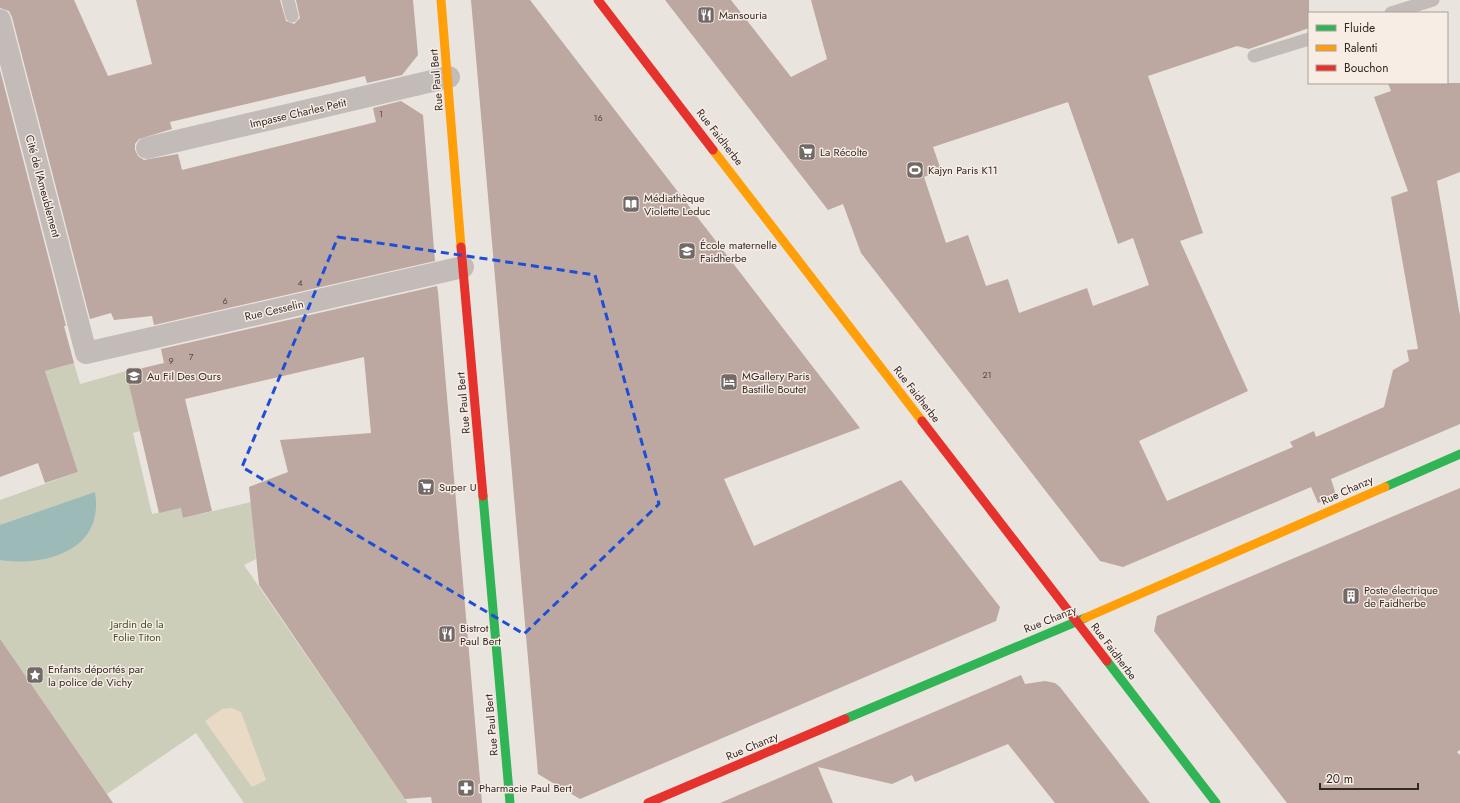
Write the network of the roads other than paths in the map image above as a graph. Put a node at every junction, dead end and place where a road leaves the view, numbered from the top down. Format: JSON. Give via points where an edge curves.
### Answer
{"nodes":[{"id":1,"x":288,"y":0,"type":"edge"},
{"id":2,"x":442,"y":0,"type":"edge"},
{"id":3,"x":598,"y":0,"type":"edge"},
{"id":4,"x":1432,"y":0,"type":"edge"},
{"id":5,"x":1394,"y":12,"type":"edge"},
{"id":6,"x":292,"y":16,"type":"dead end"},
{"id":7,"x":0,"y":20,"type":"edge"},
{"id":8,"x":1308,"y":39,"type":"edge"},
{"id":9,"x":1254,"y":56,"type":"dead end"},
{"id":10,"x":449,"y":77,"type":"junction"},
{"id":11,"x":147,"y":148,"type":"dead end"},
{"id":12,"x":463,"y":267,"type":"junction"},
{"id":13,"x":86,"y":353,"type":"joint"},
{"id":14,"x":1460,"y":454,"type":"edge"},
{"id":15,"x":1077,"y":622,"type":"junction"},
{"id":16,"x":510,"y":803,"type":"edge"},
{"id":17,"x":648,"y":803,"type":"edge"},
{"id":18,"x":1216,"y":803,"type":"edge"}],
"edges":[{"from":1,"to":6,"type":"lane"},
{"from":2,"to":10,"type":"street","name":"Rue Paul Bert"},
{"from":3,"to":15,"type":"street","name":"Rue Faidherbe"},
{"from":4,"to":5,"type":"lane"},
{"from":7,"to":13,"type":"street","name":"Cité de l'Ameublement"},
{"from":8,"to":9,"type":"lane"},
{"from":10,"to":11,"type":"street","name":"Impasse Charles Petit"},
{"from":10,"to":12,"type":"street","name":"Rue Paul Bert"},
{"from":12,"to":13,"type":"street","name":"Rue Cesselin"},
{"from":12,"to":16,"type":"street","name":"Rue Paul Bert"},
{"from":14,"to":15,"type":"street","name":"Rue Chanzy"},
{"from":15,"to":17,"type":"street","name":"Rue Chanzy"},
{"from":15,"to":18,"type":"street","name":"Rue Faidherbe"}]}
